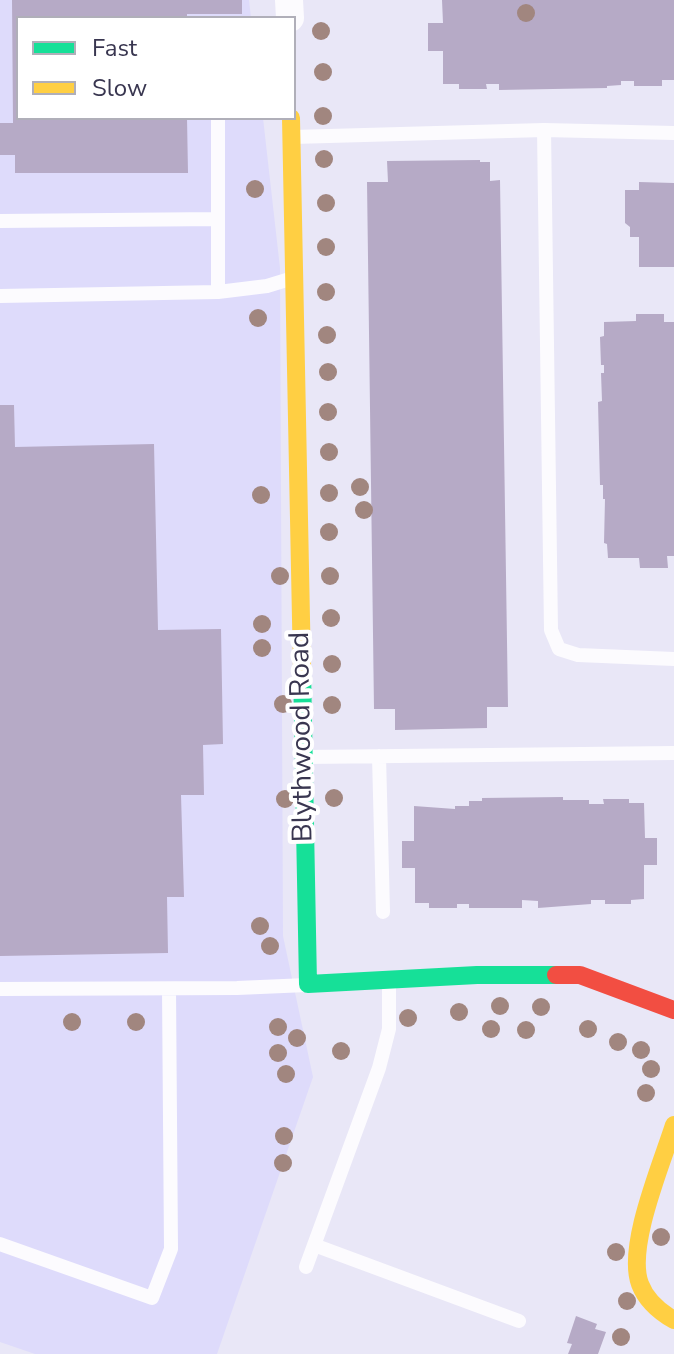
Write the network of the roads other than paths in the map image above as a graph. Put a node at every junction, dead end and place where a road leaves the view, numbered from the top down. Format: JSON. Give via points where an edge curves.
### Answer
{"nodes":[{"id":1,"x":218,"y":120,"type":"edge"},
{"id":2,"x":291,"y":128,"type":"edge"},
{"id":3,"x":544,"y":130,"type":"junction"},
{"id":4,"x":674,"y":133,"type":"edge"},
{"id":5,"x":218,"y":219,"type":"junction"},
{"id":6,"x":0,"y":221,"type":"edge"},
{"id":7,"x":293,"y":278,"type":"junction"},
{"id":8,"x":218,"y":292,"type":"junction"},
{"id":9,"x":0,"y":296,"type":"edge"},
{"id":10,"x":674,"y":659,"type":"edge"},
{"id":11,"x":674,"y":753,"type":"edge"},
{"id":12,"x":379,"y":756,"type":"junction"},
{"id":13,"x":303,"y":757,"type":"junction"},
{"id":14,"x":383,"y":912,"type":"dead end"},
{"id":15,"x":389,"y":982,"type":"junction"},
{"id":16,"x":308,"y":984,"type":"junction"},
{"id":17,"x":0,"y":989,"type":"edge"},
{"id":18,"x":169,"y":989,"type":"junction"},
{"id":19,"x":674,"y":1010,"type":"edge"},
{"id":20,"x":674,"y":1125,"type":"edge"},
{"id":21,"x":0,"y":1244,"type":"edge"},
{"id":22,"x":314,"y":1245,"type":"junction"},
{"id":23,"x":306,"y":1267,"type":"dead end"},
{"id":24,"x":674,"y":1320,"type":"edge"},
{"id":25,"x":519,"y":1321,"type":"dead end"}],
"edges":[{"from":1,"to":5,"type":"lane"},
{"from":2,"to":3,"type":"lane"},
{"from":2,"to":7,"type":"street","name":"Blythwood Road"},
{"from":3,"to":4,"type":"lane"},
{"from":3,"to":10,"type":"lane","via":[[551,630],[559,649],[578,655]]},
{"from":5,"to":6,"type":"lane"},
{"from":5,"to":8,"type":"lane"},
{"from":7,"to":8,"type":"lane"},
{"from":7,"to":13,"type":"street","name":"Blythwood Road"},
{"from":8,"to":9,"type":"lane"},
{"from":11,"to":12,"type":"lane"},
{"from":12,"to":13,"type":"lane"},
{"from":12,"to":14,"type":"lane"},
{"from":13,"to":16,"type":"street","name":"Blythwood Road"},
{"from":15,"to":16,"type":"street"},
{"from":15,"to":19,"type":"street","via":[[580,975]]},
{"from":15,"to":22,"type":"lane","via":[[389,1029],[379,1068]]},
{"from":16,"to":18,"type":"lane"},
{"from":17,"to":18,"type":"lane"},
{"from":18,"to":21,"type":"lane","via":[[171,1249],[152,1298]]},
{"from":20,"to":24,"type":"street","via":[[638,1241],[638,1279],[651,1302]]},
{"from":22,"to":23,"type":"lane"},
{"from":22,"to":25,"type":"lane"}]}
